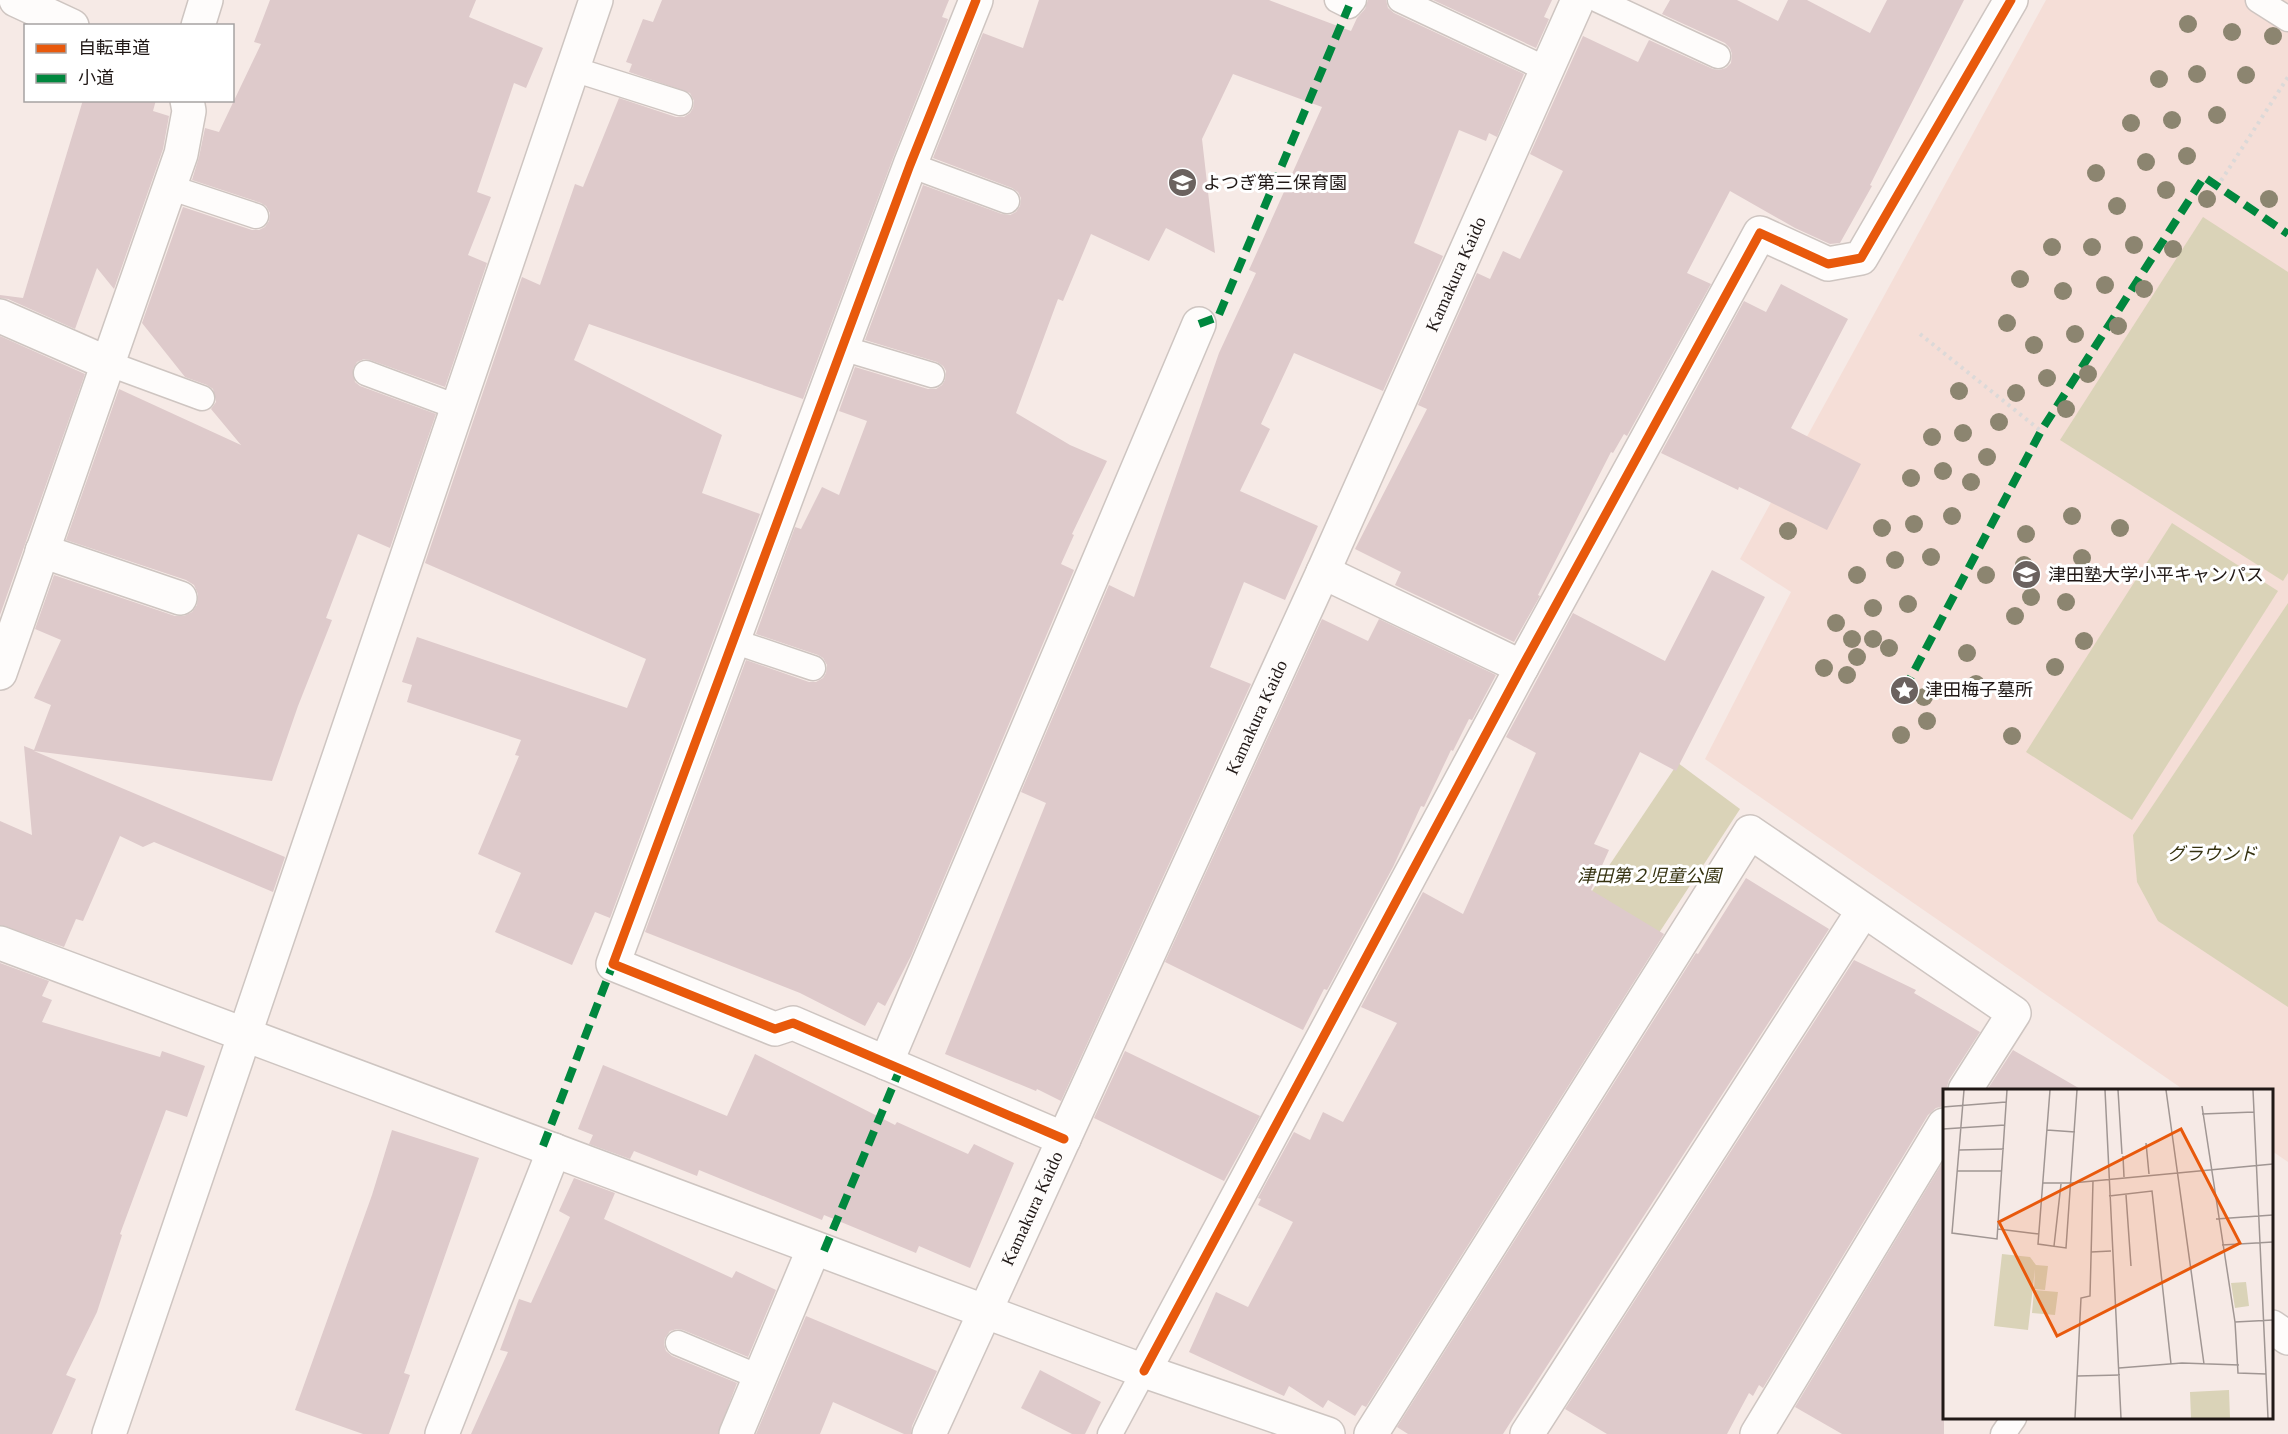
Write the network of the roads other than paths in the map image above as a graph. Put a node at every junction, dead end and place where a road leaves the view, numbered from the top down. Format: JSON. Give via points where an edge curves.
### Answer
{"nodes":[{"id":1,"x":16,"y":0,"type":"edge"},
{"id":2,"x":206,"y":0,"type":"edge"},
{"id":3,"x":596,"y":0,"type":"edge"},
{"id":4,"x":976,"y":0,"type":"edge"},
{"id":5,"x":1337,"y":0,"type":"edge"},
{"id":6,"x":1354,"y":0,"type":"edge"},
{"id":7,"x":1400,"y":0,"type":"edge"},
{"id":8,"x":1578,"y":0,"type":"edge"},
{"id":9,"x":1598,"y":0,"type":"edge"},
{"id":10,"x":2011,"y":0,"type":"edge"},
{"id":11,"x":2258,"y":0,"type":"edge"},
{"id":12,"x":2288,"y":19,"type":"edge"},
{"id":13,"x":68,"y":24,"type":"edge"},
{"id":14,"x":199,"y":24,"type":"edge"},
{"id":15,"x":1718,"y":56,"type":"dead end"},
{"id":16,"x":573,"y":69,"type":"junction"},
{"id":17,"x":1546,"y":69,"type":"junction"},
{"id":18,"x":187,"y":102,"type":"edge"},
{"id":19,"x":680,"y":103,"type":"dead end"},
{"id":20,"x":910,"y":165,"type":"junction"},
{"id":21,"x":169,"y":188,"type":"junction"},
{"id":22,"x":1007,"y":201,"type":"dead end"},
{"id":23,"x":255,"y":216,"type":"dead end"},
{"id":24,"x":0,"y":316,"type":"edge"},
{"id":25,"x":1199,"y":324,"type":"dead end"},
{"id":26,"x":842,"y":348,"type":"junction"},
{"id":27,"x":107,"y":363,"type":"junction"},
{"id":28,"x":366,"y":373,"type":"dead end"},
{"id":29,"x":932,"y":375,"type":"dead end"},
{"id":30,"x":202,"y":398,"type":"dead end"},
{"id":31,"x":457,"y":407,"type":"junction"},
{"id":32,"x":42,"y":551,"type":"junction"},
{"id":33,"x":1323,"y":572,"type":"junction"},
{"id":34,"x":180,"y":598,"type":"dead end"},
{"id":35,"x":734,"y":641,"type":"junction"},
{"id":36,"x":1522,"y":667,"type":"junction"},
{"id":37,"x":813,"y":668,"type":"dead end"},
{"id":38,"x":0,"y":673,"type":"edge"},
{"id":39,"x":1863,"y":911,"type":"junction"},
{"id":40,"x":0,"y":943,"type":"edge"},
{"id":41,"x":244,"y":1032,"type":"junction"},
{"id":42,"x":886,"y":1063,"type":"junction"},
{"id":43,"x":1966,"y":1089,"type":"edge"},
{"id":44,"x":1943,"y":1127,"type":"edge"},
{"id":45,"x":1064,"y":1139,"type":"junction"},
{"id":46,"x":554,"y":1150,"type":"junction"},
{"id":47,"x":814,"y":1248,"type":"junction"},
{"id":48,"x":986,"y":1312,"type":"junction"},
{"id":49,"x":2273,"y":1328,"type":"edge"},
{"id":50,"x":2288,"y":1338,"type":"edge"},
{"id":51,"x":678,"y":1343,"type":"dead end"},
{"id":52,"x":1144,"y":1371,"type":"junction"},
{"id":53,"x":759,"y":1377,"type":"junction"},
{"id":54,"x":2013,"y":1419,"type":"edge"},
{"id":55,"x":109,"y":1434,"type":"edge"},
{"id":56,"x":442,"y":1434,"type":"edge"},
{"id":57,"x":736,"y":1434,"type":"edge"},
{"id":58,"x":929,"y":1434,"type":"edge"},
{"id":59,"x":1110,"y":1434,"type":"edge"},
{"id":60,"x":1328,"y":1434,"type":"edge"},
{"id":61,"x":1371,"y":1434,"type":"edge"},
{"id":62,"x":1527,"y":1434,"type":"edge"},
{"id":63,"x":1757,"y":1434,"type":"edge"},
{"id":64,"x":2003,"y":1434,"type":"edge"}],
"edges":[{"from":1,"to":13,"type":"street"},
{"from":2,"to":14,"type":"street"},
{"from":3,"to":16,"type":"street"},
{"from":4,"to":20,"type":"street"},
{"from":5,"to":6,"type":"lane","via":[[1349,6]]},
{"from":7,"to":17,"type":"lane"},
{"from":8,"to":17,"type":"street","name":"Kamakura Kaido"},
{"from":9,"to":15,"type":"lane"},
{"from":10,"to":36,"type":"street","via":[[1861,258],[1828,264],[1761,233]]},
{"from":11,"to":12,"type":"lane"},
{"from":16,"to":19,"type":"lane"},
{"from":16,"to":31,"type":"street"},
{"from":17,"to":33,"type":"street","name":"Kamakura Kaido"},
{"from":18,"to":21,"type":"street","via":[[181,154]]},
{"from":20,"to":22,"type":"lane"},
{"from":20,"to":26,"type":"street"},
{"from":21,"to":23,"type":"lane"},
{"from":21,"to":27,"type":"street"},
{"from":24,"to":27,"type":"street"},
{"from":25,"to":42,"type":"street"},
{"from":26,"to":29,"type":"lane"},
{"from":26,"to":35,"type":"street"},
{"from":27,"to":30,"type":"lane"},
{"from":27,"to":32,"type":"street"},
{"from":28,"to":31,"type":"lane"},
{"from":31,"to":41,"type":"street"},
{"from":32,"to":34,"type":"street"},
{"from":32,"to":38,"type":"street"},
{"from":33,"to":36,"type":"street"},
{"from":33,"to":45,"type":"street","name":"Kamakura Kaido"},
{"from":35,"to":37,"type":"lane"},
{"from":35,"to":42,"type":"street","via":[[613,964],[775,1029],[793,1023]]},
{"from":36,"to":52,"type":"street"},
{"from":39,"to":43,"type":"street","via":[[2014,1012]]},
{"from":39,"to":61,"type":"street","via":[[1750,832]]},
{"from":39,"to":62,"type":"street"},
{"from":40,"to":41,"type":"street"},
{"from":41,"to":46,"type":"street"},
{"from":41,"to":55,"type":"street"},
{"from":42,"to":45,"type":"street"},
{"from":44,"to":63,"type":"street"},
{"from":45,"to":48,"type":"street","name":"Kamakura Kaido"},
{"from":46,"to":47,"type":"street"},
{"from":46,"to":56,"type":"street"},
{"from":47,"to":48,"type":"street"},
{"from":47,"to":53,"type":"street"},
{"from":48,"to":52,"type":"street"},
{"from":48,"to":58,"type":"street","name":"Kamakura Kaido"},
{"from":49,"to":50,"type":"street"},
{"from":51,"to":53,"type":"lane"},
{"from":52,"to":59,"type":"lane"},
{"from":52,"to":60,"type":"street"},
{"from":53,"to":57,"type":"street"},
{"from":54,"to":64,"type":"lane"}]}
